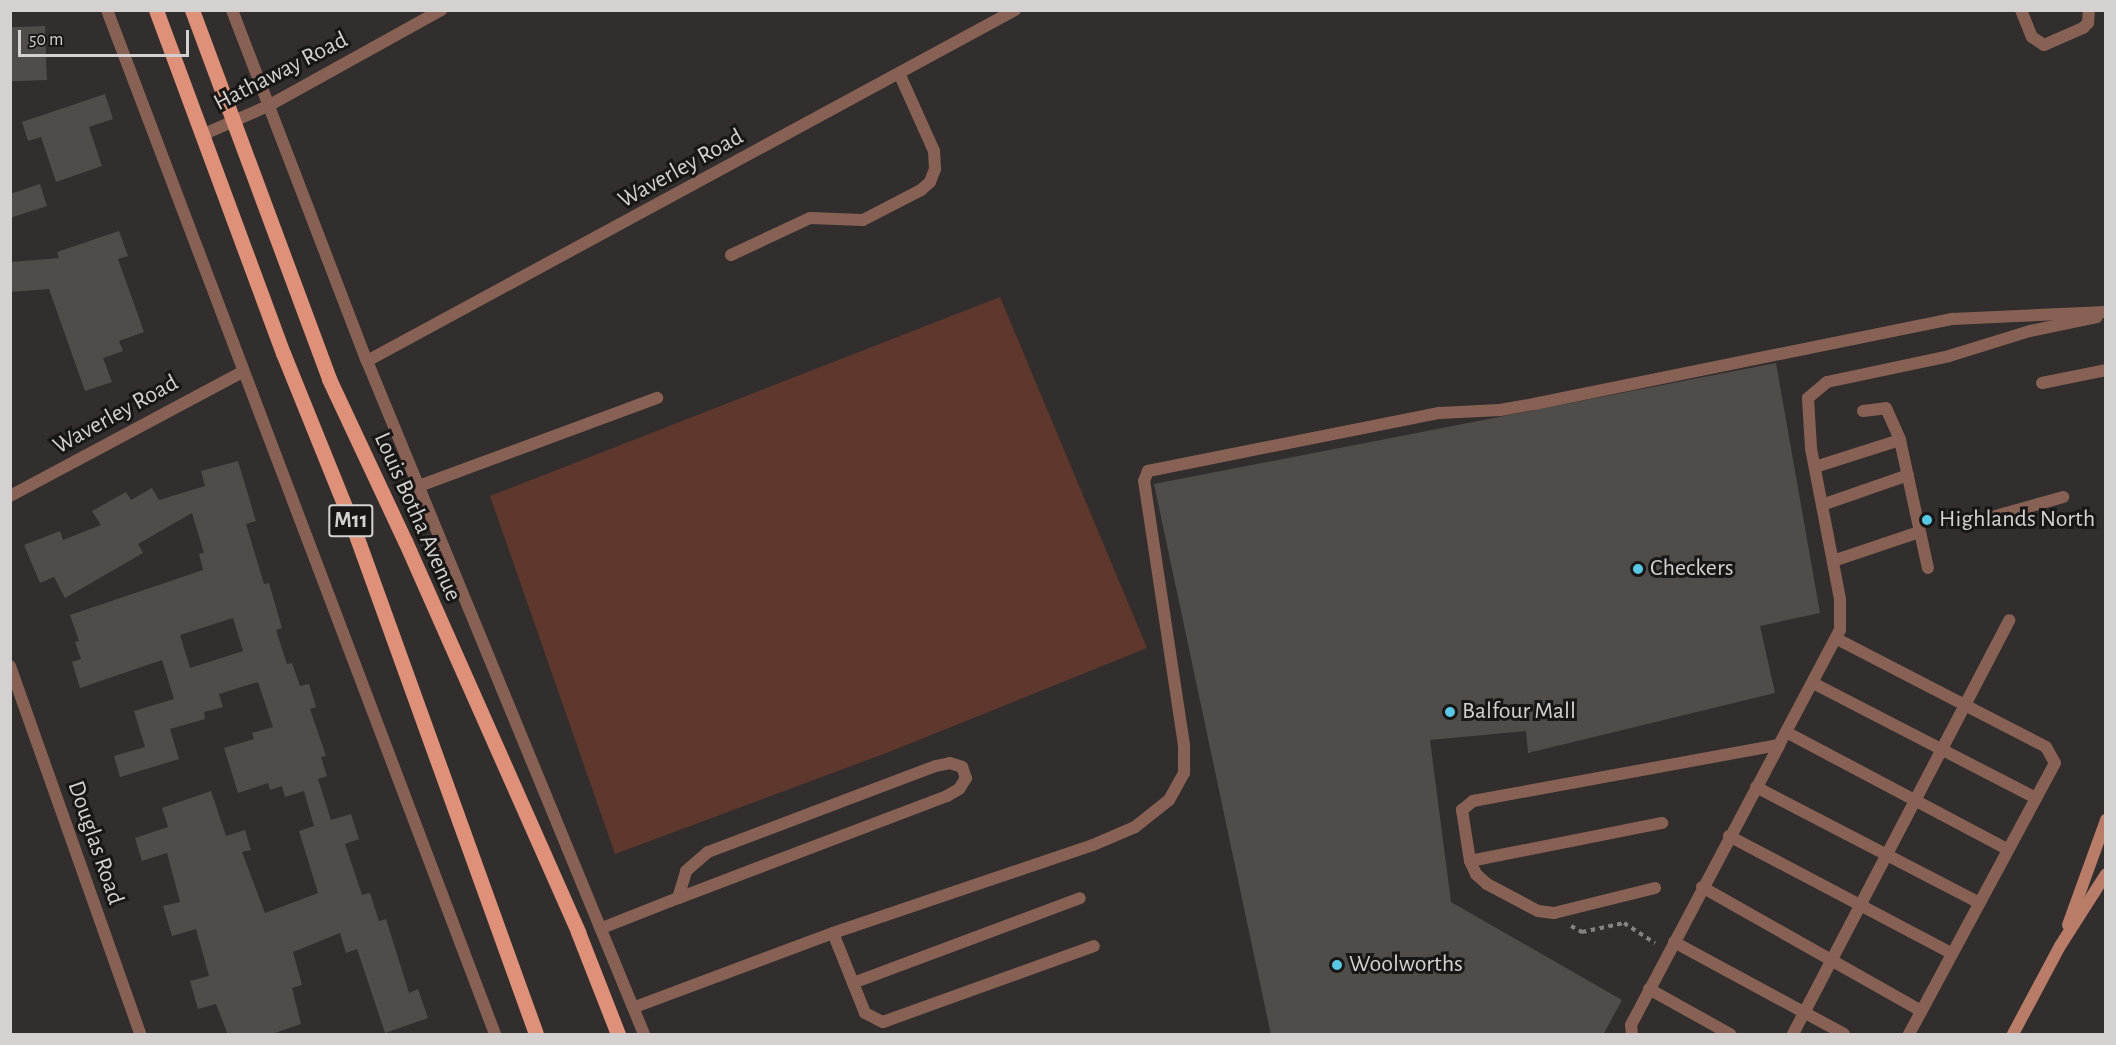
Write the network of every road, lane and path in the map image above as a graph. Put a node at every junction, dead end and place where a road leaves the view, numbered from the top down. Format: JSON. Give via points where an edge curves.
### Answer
{"nodes":[{"id":1,"x":107,"y":10,"type":"edge"},
{"id":2,"x":156,"y":10,"type":"edge"},
{"id":3,"x":192,"y":10,"type":"edge"},
{"id":4,"x":232,"y":10,"type":"edge"},
{"id":5,"x":441,"y":10,"type":"edge"},
{"id":6,"x":1015,"y":10,"type":"edge"},
{"id":7,"x":2021,"y":10,"type":"edge"},
{"id":8,"x":2089,"y":10,"type":"edge"},
{"id":9,"x":899,"y":73,"type":"junction"},
{"id":10,"x":268,"y":106,"type":"junction"},
{"id":11,"x":234,"y":121,"type":"junction"},
{"id":12,"x":202,"y":135,"type":"junction"},
{"id":13,"x":730,"y":255,"type":"dead end"},
{"id":14,"x":2106,"y":314,"type":"edge"},
{"id":15,"x":367,"y":361,"type":"junction"},
{"id":16,"x":2106,"y":370,"type":"edge"},
{"id":17,"x":242,"y":372,"type":"junction"},
{"id":18,"x":2042,"y":383,"type":"dead end"},
{"id":19,"x":657,"y":398,"type":"dead end"},
{"id":20,"x":1863,"y":411,"type":"dead end"},
{"id":21,"x":1900,"y":440,"type":"junction"},
{"id":22,"x":1815,"y":467,"type":"junction"},
{"id":23,"x":1908,"y":475,"type":"junction"},
{"id":24,"x":419,"y":486,"type":"junction"},
{"id":25,"x":10,"y":496,"type":"edge"},
{"id":26,"x":2063,"y":497,"type":"dead end"},
{"id":27,"x":1822,"y":505,"type":"junction"},
{"id":28,"x":1992,"y":517,"type":"dead end"},
{"id":29,"x":1919,"y":532,"type":"junction"},
{"id":30,"x":1833,"y":561,"type":"junction"},
{"id":31,"x":1928,"y":568,"type":"dead end"},
{"id":32,"x":2009,"y":620,"type":"dead end"},
{"id":33,"x":1837,"y":639,"type":"junction"},
{"id":34,"x":10,"y":666,"type":"edge"},
{"id":35,"x":1813,"y":682,"type":"junction"},
{"id":36,"x":1786,"y":732,"type":"junction"},
{"id":37,"x":1779,"y":745,"type":"junction"},
{"id":38,"x":1756,"y":787,"type":"junction"},
{"id":39,"x":2036,"y":798,"type":"junction"},
{"id":40,"x":2106,"y":820,"type":"edge"},
{"id":41,"x":1662,"y":823,"type":"dead end"},
{"id":42,"x":1729,"y":837,"type":"junction"},
{"id":43,"x":2007,"y":849,"type":"junction"},
{"id":44,"x":1470,"y":861,"type":"junction"},
{"id":45,"x":2106,"y":874,"type":"edge"},
{"id":46,"x":1702,"y":887,"type":"junction"},
{"id":47,"x":1654,"y":888,"type":"dead end"},
{"id":48,"x":678,"y":898,"type":"junction"},
{"id":49,"x":1080,"y":898,"type":"dead end"},
{"id":50,"x":1978,"y":902,"type":"junction"},
{"id":51,"x":1563,"y":912,"type":"junction"},
{"id":52,"x":602,"y":928,"type":"junction"},
{"id":53,"x":833,"y":933,"type":"junction"},
{"id":54,"x":1094,"y":946,"type":"dead end"},
{"id":55,"x":2060,"y":946,"type":"junction"},
{"id":56,"x":1671,"y":947,"type":"junction"},
{"id":57,"x":1951,"y":953,"type":"junction"},
{"id":58,"x":853,"y":984,"type":"junction"},
{"id":59,"x":1649,"y":989,"type":"junction"},
{"id":60,"x":634,"y":1007,"type":"junction"},
{"id":61,"x":1921,"y":1011,"type":"junction"},
{"id":62,"x":140,"y":1035,"type":"edge"},
{"id":63,"x":495,"y":1035,"type":"edge"},
{"id":64,"x":536,"y":1035,"type":"edge"},
{"id":65,"x":618,"y":1035,"type":"edge"},
{"id":66,"x":644,"y":1035,"type":"edge"},
{"id":67,"x":1632,"y":1035,"type":"edge"},
{"id":68,"x":1730,"y":1035,"type":"edge"},
{"id":69,"x":1793,"y":1035,"type":"edge"},
{"id":70,"x":1844,"y":1035,"type":"edge"},
{"id":71,"x":1909,"y":1035,"type":"edge"},
{"id":72,"x":2013,"y":1035,"type":"edge"}],
"edges":[{"from":1,"to":17,"type":"street"},
{"from":2,"to":12,"type":"main road","number":"M11"},
{"from":3,"to":11,"type":"main road","name":"Louis Botha Avenue","number":"M11"},
{"from":4,"to":10,"type":"street","name":"Louis Botha Avenue"},
{"from":5,"to":10,"type":"street","name":"Hathaway Road"},
{"from":6,"to":9,"type":"street","name":"Waverley Road"},
{"from":7,"to":8,"type":"street","via":[[2039,45],[2083,28],[2088,23]]},
{"from":9,"to":13,"type":"street","via":[[934,151],[935,169],[930,182],[863,220],[810,218]]},
{"from":9,"to":15,"type":"street","name":"Waverley Road"},
{"from":10,"to":11,"type":"street","name":"Hathaway Road"},
{"from":10,"to":15,"type":"street","name":"Louis Botha Avenue"},
{"from":11,"to":12,"type":"street","name":"Hathaway Road"},
{"from":11,"to":65,"type":"main road","name":"Louis Botha Avenue","number":"M11","via":[[329,379],[573,921]]},
{"from":12,"to":64,"type":"main road","number":"M11","via":[[352,524]]},
{"from":14,"to":22,"type":"street","via":[[1827,382],[1808,398]]},
{"from":14,"to":53,"type":"street","via":[[1952,319],[1534,404],[1439,413],[1148,471],[1144,481],[1184,745],[1184,773],[1169,800],[1135,827],[1093,845]]},
{"from":15,"to":24,"type":"street","name":"Louis Botha Avenue"},
{"from":16,"to":18,"type":"street"},
{"from":17,"to":25,"type":"street","name":"Waverley Road"},
{"from":17,"to":63,"type":"street"},
{"from":19,"to":24,"type":"street"},
{"from":20,"to":21,"type":"street","via":[[1886,408]]},
{"from":21,"to":22,"type":"street"},
{"from":21,"to":23,"type":"street"},
{"from":22,"to":27,"type":"street"},
{"from":23,"to":27,"type":"street"},
{"from":23,"to":29,"type":"street"},
{"from":24,"to":52,"type":"street","name":"Louis Botha Avenue"},
{"from":26,"to":28,"type":"street"},
{"from":27,"to":30,"type":"street"},
{"from":29,"to":30,"type":"street"},
{"from":29,"to":31,"type":"street"},
{"from":30,"to":33,"type":"street","via":[[1840,598]]},
{"from":32,"to":69,"type":"street"},
{"from":33,"to":35,"type":"street"},
{"from":33,"to":39,"type":"street","via":[[2046,747],[2055,763]]},
{"from":34,"to":62,"type":"street","name":"Douglas Road"},
{"from":35,"to":36,"type":"street"},
{"from":35,"to":39,"type":"street"},
{"from":36,"to":37,"type":"street"},
{"from":36,"to":43,"type":"street"},
{"from":37,"to":38,"type":"street"},
{"from":37,"to":44,"type":"street","via":[[1473,801],[1461,815]]},
{"from":38,"to":42,"type":"street"},
{"from":38,"to":50,"type":"street"},
{"from":39,"to":43,"type":"street"},
{"from":40,"to":55,"type":"main road"},
{"from":41,"to":44,"type":"street"},
{"from":42,"to":46,"type":"street"},
{"from":42,"to":57,"type":"street"},
{"from":43,"to":50,"type":"street"},
{"from":44,"to":51,"type":"street","via":[[1476,874],[1507,896],[1545,913]]},
{"from":45,"to":55,"type":"main road"},
{"from":46,"to":56,"type":"street"},
{"from":46,"to":61,"type":"street"},
{"from":47,"to":51,"type":"street"},
{"from":48,"to":48,"type":"street","via":[[686,871],[708,852],[936,766],[950,763],[962,767],[966,778],[959,789],[947,796]]},
{"from":48,"to":52,"type":"street"},
{"from":49,"to":58,"type":"street"},
{"from":50,"to":57,"type":"street"},
{"from":51,"to":56,"type":"path","via":[[1573,930],[1582,932],[1624,923]]},
{"from":52,"to":60,"type":"street","name":"Louis Botha Avenue"},
{"from":53,"to":58,"type":"street"},
{"from":53,"to":60,"type":"street"},
{"from":54,"to":58,"type":"street","via":[[883,1022],[865,1013]]},
{"from":55,"to":72,"type":"main road"},
{"from":56,"to":59,"type":"street"},
{"from":56,"to":70,"type":"street"},
{"from":57,"to":61,"type":"street"},
{"from":59,"to":67,"type":"street","via":[[1631,1025]]},
{"from":59,"to":68,"type":"street"},
{"from":60,"to":66,"type":"street","name":"Louis Botha Avenue"},
{"from":61,"to":71,"type":"street"}]}
